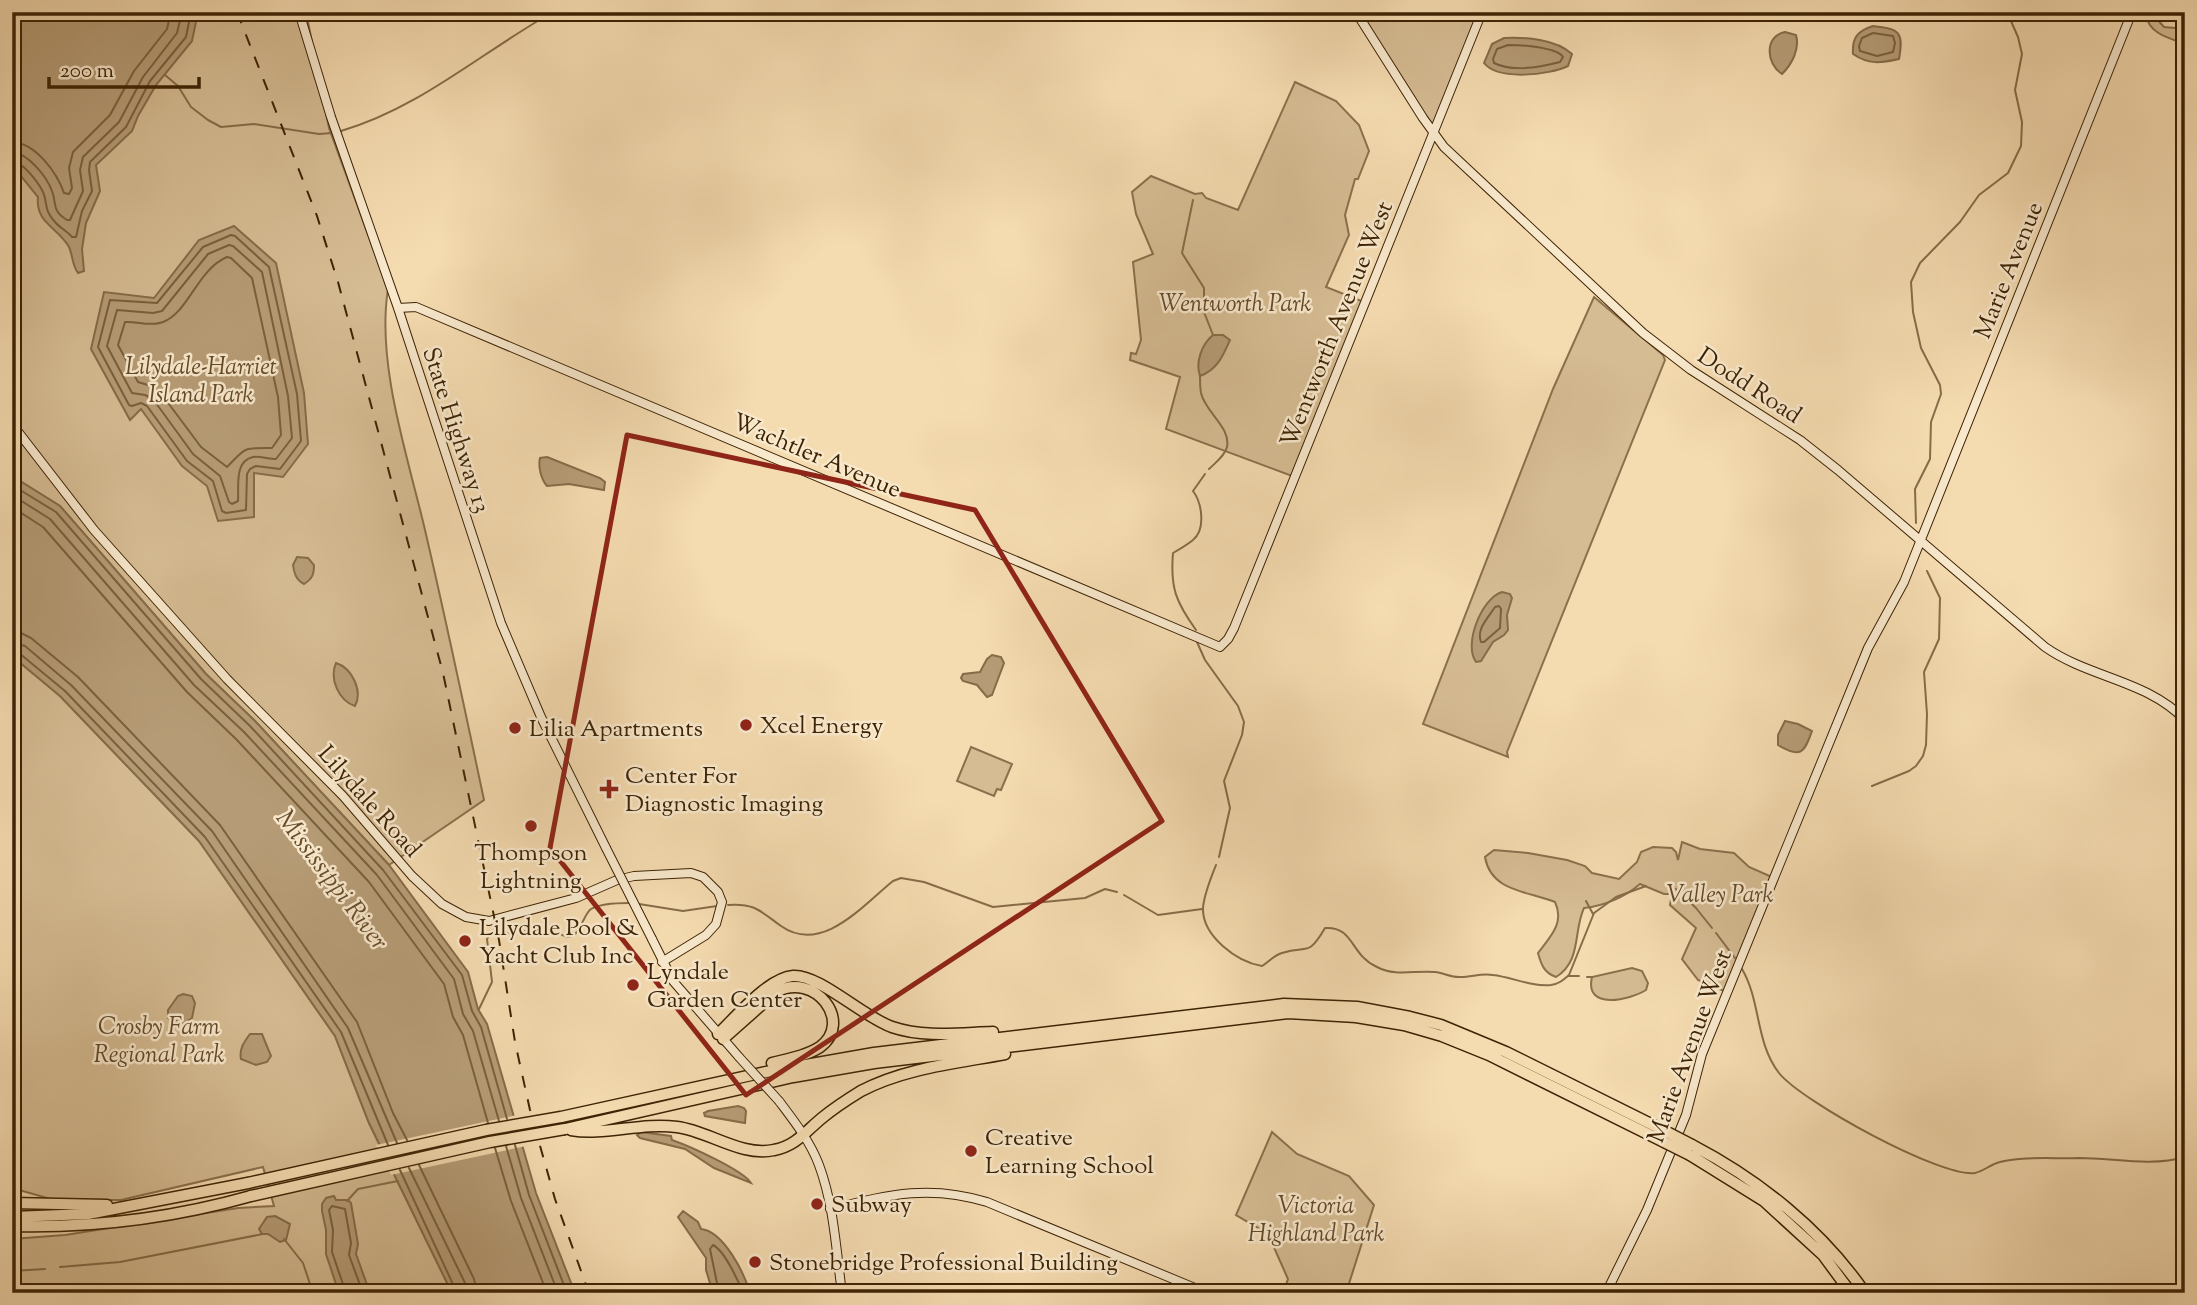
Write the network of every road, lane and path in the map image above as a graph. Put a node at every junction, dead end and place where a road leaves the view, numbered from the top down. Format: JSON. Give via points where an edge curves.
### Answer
{"nodes":[{"id":1,"x":299,"y":12,"type":"edge"},
{"id":2,"x":1356,"y":12,"type":"edge"},
{"id":3,"x":1482,"y":12,"type":"edge"},
{"id":4,"x":2132,"y":12,"type":"edge"},
{"id":5,"x":1433,"y":133,"type":"junction"},
{"id":6,"x":398,"y":309,"type":"junction"},
{"id":7,"x":12,"y":424,"type":"edge"},
{"id":8,"x":1920,"y":541,"type":"junction"},
{"id":9,"x":1220,"y":647,"type":"joint"},
{"id":10,"x":2185,"y":720,"type":"edge"},
{"id":11,"x":662,"y":962,"type":"junction"},
{"id":12,"x":1063,"y":1030,"type":"junction"},
{"id":13,"x":720,"y":1037,"type":"junction"},
{"id":14,"x":1074,"y":1039,"type":"junction"},
{"id":15,"x":566,"y":1115,"type":"junction"},
{"id":16,"x":565,"y":1129,"type":"junction"},
{"id":17,"x":804,"y":1135,"type":"junction"},
{"id":18,"x":1664,"y":1137,"type":"junction"},
{"id":19,"x":1691,"y":1150,"type":"junction"},
{"id":20,"x":12,"y":1203,"type":"edge"},
{"id":21,"x":142,"y":1205,"type":"junction"},
{"id":22,"x":831,"y":1209,"type":"junction"},
{"id":23,"x":12,"y":1217,"type":"edge"},
{"id":24,"x":12,"y":1226,"type":"edge"},
{"id":25,"x":842,"y":1293,"type":"edge"},
{"id":26,"x":1207,"y":1293,"type":"edge"},
{"id":27,"x":1606,"y":1293,"type":"edge"},
{"id":28,"x":1851,"y":1293,"type":"edge"},
{"id":29,"x":1865,"y":1293,"type":"edge"}],
"edges":[{"from":1,"to":6,"type":"street","name":"State Highway 13"},
{"from":2,"to":5,"type":"street","name":"Dodd Road"},
{"from":3,"to":5,"type":"street","name":"Wentworth Avenue West"},
{"from":4,"to":8,"type":"street","name":"Marie Avenue"},
{"from":5,"to":8,"type":"street","name":"Dodd Road","via":[[1643,334],[1800,440]]},
{"from":5,"to":9,"type":"street","name":"Wentworth Avenue West","via":[[1234,628]]},
{"from":6,"to":9,"type":"street","name":"Wachtler Avenue","via":[[416,307]]},
{"from":6,"to":11,"type":"street","name":"State Highway 13","bridge":true,"via":[[500,622],[541,717]]},
{"from":7,"to":11,"type":"street","name":"Lilydale Road","via":[[94,530],[226,679],[442,904],[479,921],[497,920],[634,876],[691,873],[703,877],[722,902],[716,924]]},
{"from":8,"to":10,"type":"street","name":"Dodd Road","via":[[2055,654],[2152,694]]},
{"from":8,"to":27,"type":"street","name":"Marie Avenue West","via":[[1904,582],[1868,648],[1702,1054],[1686,1115]]},
{"from":11,"to":13,"type":"street","name":"State Highway 13"},
{"from":12,"to":13,"type":"highway","via":[[914,1032],[873,1019],[821,984],[793,976],[768,987]]},
{"from":12,"to":15,"type":"highway","via":[[790,1067]]},
{"from":12,"to":18,"type":"highway","via":[[1284,1004],[1357,1007],[1441,1025],[1506,1052]]},
{"from":13,"to":15,"type":"highway","via":[[784,988],[800,986],[816,992],[831,1012],[830,1034],[807,1054],[595,1104]]},
{"from":13,"to":17,"type":"street","name":"State Highway 13","bridge":true},
{"from":14,"to":16,"type":"highway","via":[[793,1077]]},
{"from":14,"to":17,"type":"highway","via":[[892,1078],[847,1100]]},
{"from":14,"to":18,"type":"highway","via":[[1288,1013],[1356,1017],[1443,1036]]},
{"from":15,"to":21,"type":"highway","bridge":true},
{"from":16,"to":17,"type":"highway","via":[[675,1126],[762,1151],[783,1147]]},
{"from":16,"to":24,"type":"highway","bridge":true,"via":[[131,1221]]},
{"from":17,"to":22,"type":"street","name":"State Highway 13","via":[[818,1163]]},
{"from":18,"to":19,"type":"highway","bridge":true},
{"from":19,"to":28,"type":"highway","via":[[1764,1201],[1823,1255]]},
{"from":19,"to":29,"type":"highway","via":[[1743,1174],[1776,1199],[1813,1231]]},
{"from":20,"to":21,"type":"highway"},
{"from":21,"to":23,"type":"highway","via":[[88,1214]]},
{"from":22,"to":25,"type":"street","name":"State Highway 13"},
{"from":22,"to":26,"type":"street","via":[[912,1192],[962,1195]]}]}
